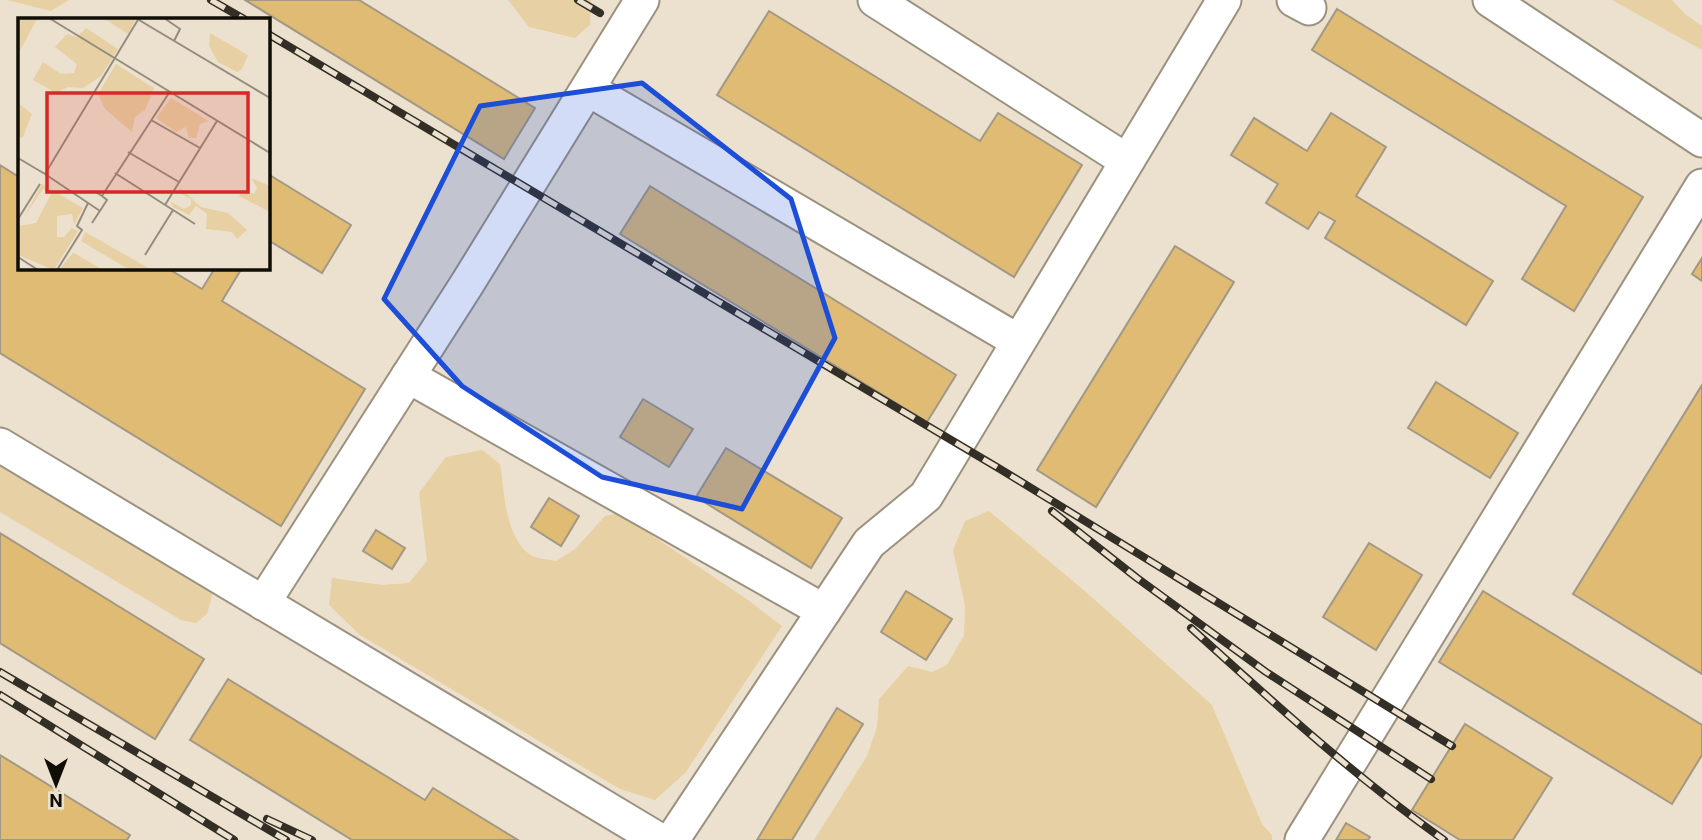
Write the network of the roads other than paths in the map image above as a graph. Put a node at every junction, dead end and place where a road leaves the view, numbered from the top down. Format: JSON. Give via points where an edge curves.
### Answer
{"nodes":[{"id":1,"x":642,"y":0,"type":"edge"},
{"id":2,"x":875,"y":0,"type":"edge"},
{"id":3,"x":1224,"y":0,"type":"edge"},
{"id":4,"x":1490,"y":0,"type":"edge"},
{"id":5,"x":588,"y":89,"type":"junction"},
{"id":6,"x":1702,"y":140,"type":"edge"},
{"id":7,"x":1127,"y":161,"type":"junction"},
{"id":8,"x":1702,"y":186,"type":"edge"},
{"id":9,"x":1018,"y":341,"type":"junction"},
{"id":10,"x":408,"y":376,"type":"junction"},
{"id":11,"x":0,"y":445,"type":"edge"},
{"id":12,"x":263,"y":603,"type":"junction"},
{"id":13,"x":824,"y":611,"type":"junction"},
{"id":14,"x":659,"y":840,"type":"edge"},
{"id":15,"x":672,"y":840,"type":"edge"},
{"id":16,"x":1302,"y":840,"type":"edge"}],
"edges":[{"from":1,"to":5,"type":"lane"},
{"from":2,"to":7,"type":"lane"},
{"from":3,"to":7,"type":"lane"},
{"from":4,"to":6,"type":"lane"},
{"from":5,"to":9,"type":"lane"},
{"from":5,"to":10,"type":"lane"},
{"from":7,"to":9,"type":"lane"},
{"from":8,"to":16,"type":"lane"},
{"from":9,"to":13,"type":"lane","via":[[926,496],[869,543]]},
{"from":10,"to":12,"type":"lane"},
{"from":10,"to":13,"type":"lane"},
{"from":11,"to":12,"type":"lane"},
{"from":12,"to":14,"type":"lane"},
{"from":13,"to":15,"type":"lane"}]}
